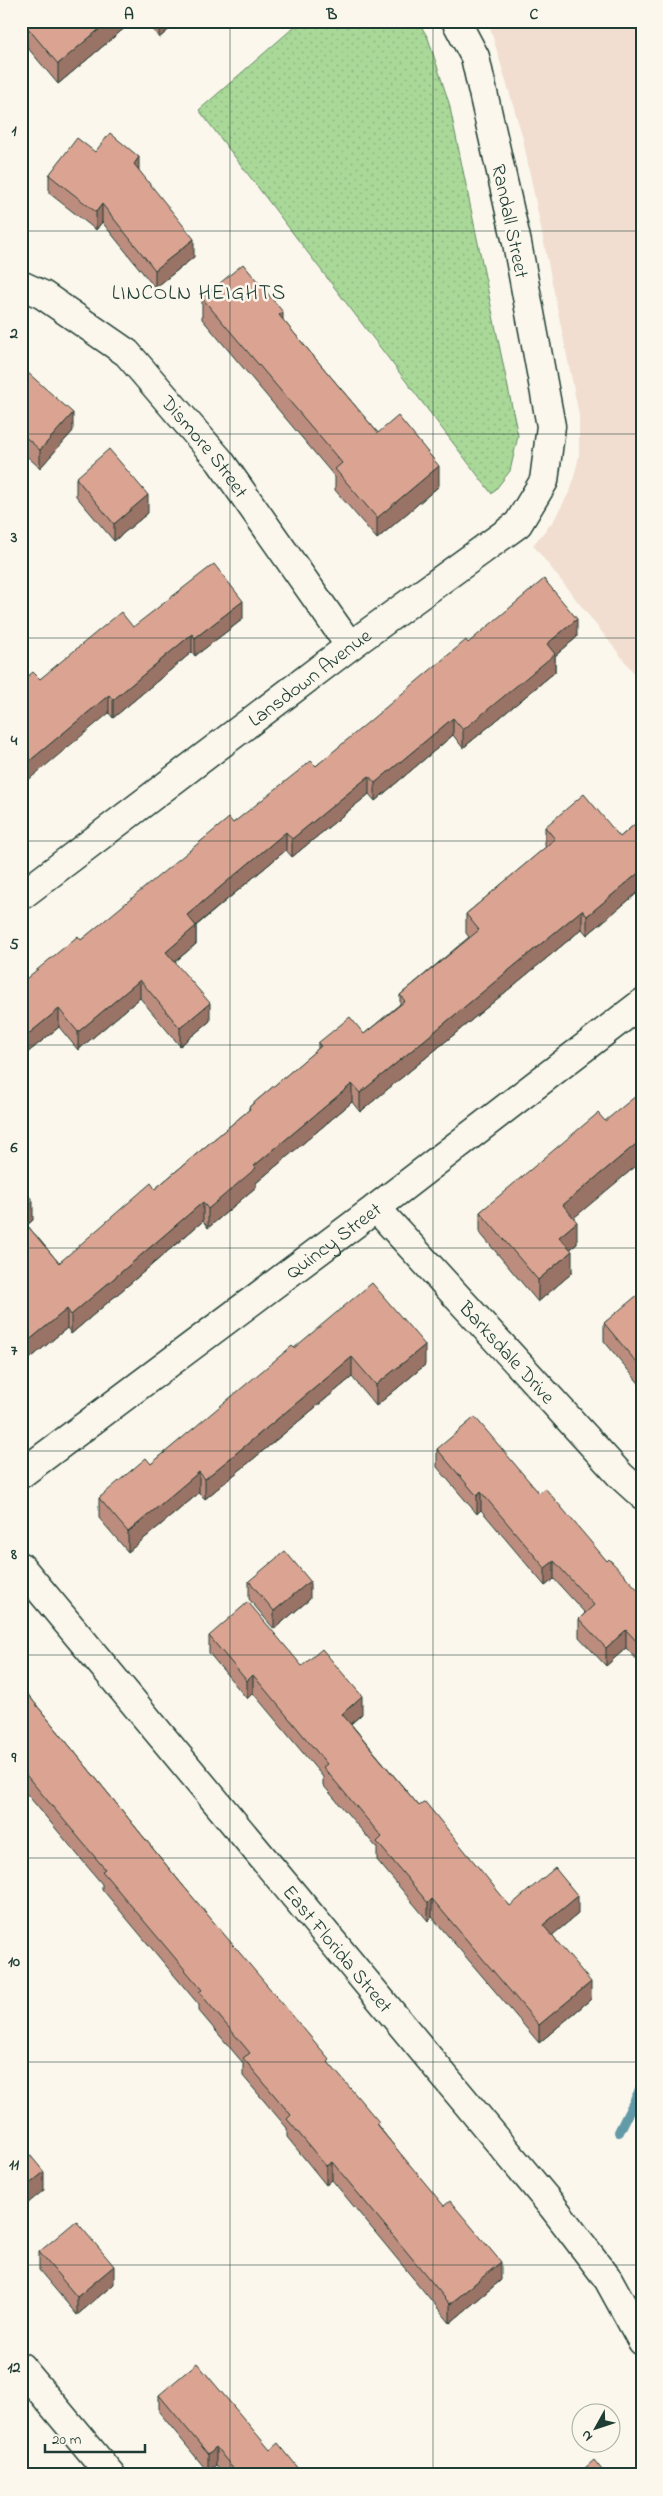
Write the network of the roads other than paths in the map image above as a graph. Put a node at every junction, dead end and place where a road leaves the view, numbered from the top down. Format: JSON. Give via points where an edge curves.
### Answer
{"nodes":[{"id":1,"x":456,"y":21,"type":"edge"},
{"id":2,"x":21,"y":285,"type":"edge"},
{"id":3,"x":550,"y":426,"type":"joint"},
{"id":4,"x":350,"y":646,"type":"junction"},
{"id":5,"x":22,"y":895,"type":"edge"},
{"id":6,"x":642,"y":1003,"type":"edge"},
{"id":7,"x":376,"y":1208,"type":"junction"},
{"id":8,"x":21,"y":1474,"type":"edge"},
{"id":9,"x":642,"y":1495,"type":"edge"},
{"id":10,"x":21,"y":1567,"type":"edge"},
{"id":11,"x":642,"y":2341,"type":"edge"},
{"id":12,"x":21,"y":2367,"type":"edge"},
{"id":13,"x":111,"y":2475,"type":"edge"}],
"edges":[{"from":1,"to":3,"type":"street","name":"Randall Street","via":[[475,57],[517,243]]},
{"from":2,"to":4,"type":"street","name":"Dismore Street","via":[[42,295],[127,353],[220,461]]},
{"from":3,"to":4,"type":"street","name":"Lansdown Avenue","via":[[544,481],[518,524]]},
{"from":4,"to":5,"type":"street","name":"Lansdown Avenue"},
{"from":6,"to":7,"type":"street","name":"Quincy Street"},
{"from":7,"to":8,"type":"street","name":"Quincy Street"},
{"from":7,"to":9,"type":"street","name":"Barksdale Drive"},
{"from":10,"to":11,"type":"street","name":"East Florida Street","via":[[553,2207],[608,2279]]},
{"from":12,"to":13,"type":"street"}]}
